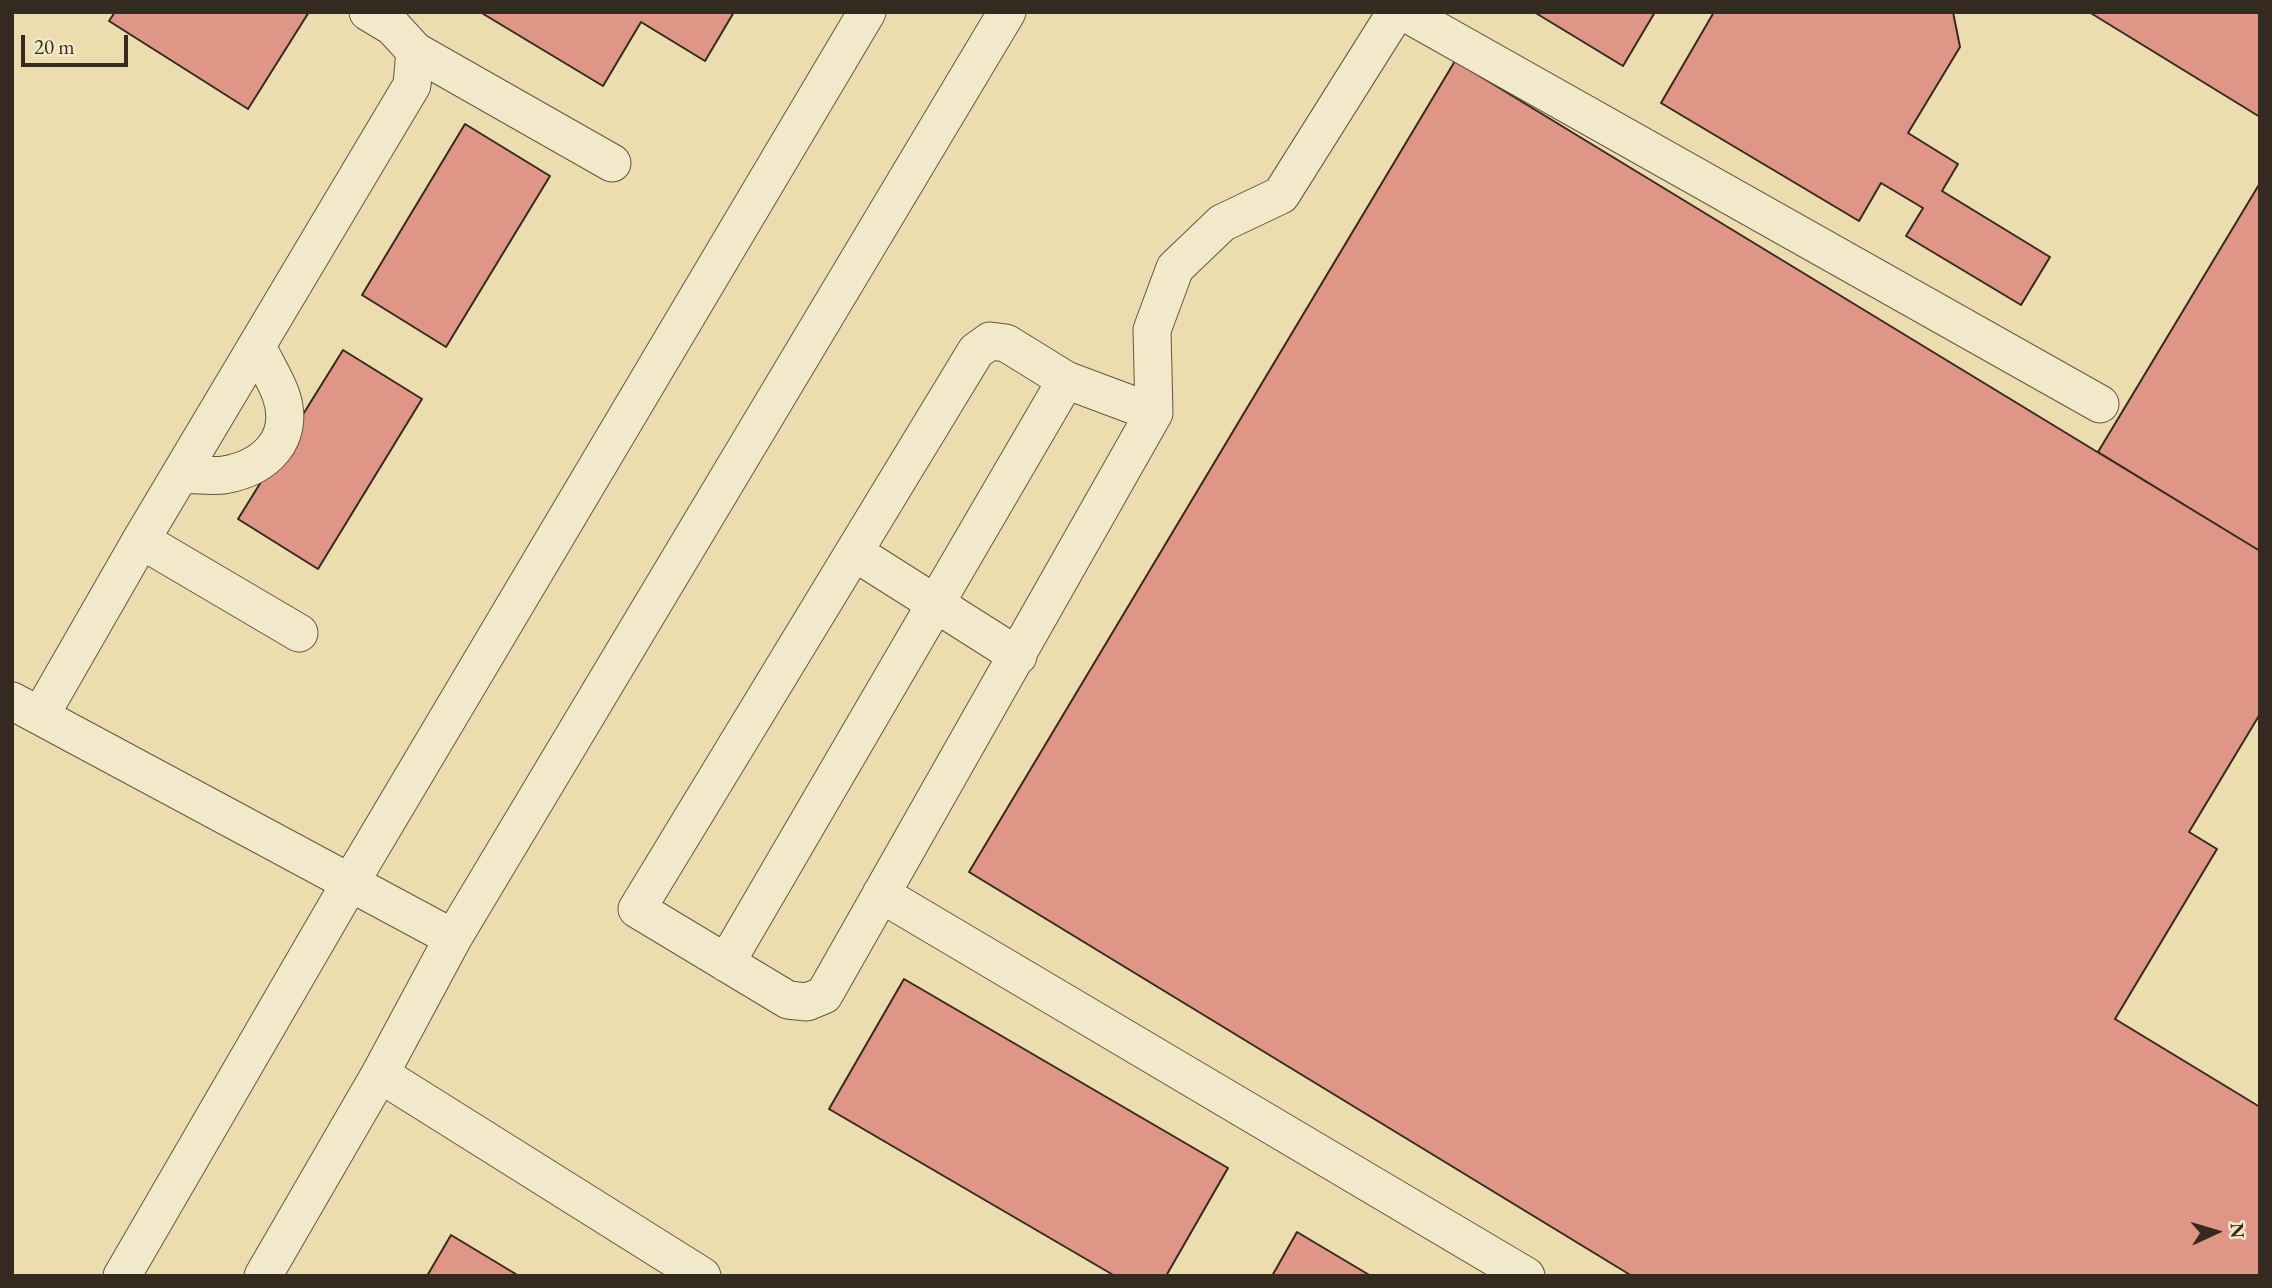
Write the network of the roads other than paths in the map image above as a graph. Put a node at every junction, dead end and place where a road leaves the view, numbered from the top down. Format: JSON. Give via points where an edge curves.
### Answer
{"nodes":[{"id":1,"x":368,"y":12,"type":"edge"},
{"id":2,"x":867,"y":12,"type":"edge"},
{"id":3,"x":1007,"y":12,"type":"edge"},
{"id":4,"x":1396,"y":12,"type":"edge"},
{"id":5,"x":1404,"y":12,"type":"edge"},
{"id":6,"x":415,"y":51,"type":"junction"},
{"id":7,"x":612,"y":163,"type":"dead end"},
{"id":8,"x":257,"y":346,"type":"junction"},
{"id":9,"x":1066,"y":380,"type":"junction"},
{"id":10,"x":2099,"y":404,"type":"dead end"},
{"id":11,"x":1154,"y":412,"type":"junction"},
{"id":12,"x":181,"y":474,"type":"junction"},
{"id":13,"x":141,"y":540,"type":"junction"},
{"id":14,"x":854,"y":552,"type":"junction"},
{"id":15,"x":936,"y":604,"type":"junction"},
{"id":16,"x":299,"y":633,"type":"dead end"},
{"id":17,"x":1018,"y":656,"type":"junction"},
{"id":18,"x":26,"y":708,"type":"edge"},
{"id":19,"x":350,"y":883,"type":"junction"},
{"id":20,"x":881,"y":894,"type":"junction"},
{"id":21,"x":453,"y":938,"type":"junction"},
{"id":22,"x":726,"y":963,"type":"junction"},
{"id":23,"x":380,"y":1074,"type":"junction"},
{"id":24,"x":122,"y":1276,"type":"edge"},
{"id":25,"x":263,"y":1276,"type":"edge"},
{"id":26,"x":702,"y":1276,"type":"edge"},
{"id":27,"x":1526,"y":1276,"type":"edge"}],
"edges":[{"from":1,"to":6,"type":"street","via":[[393,27]]},
{"from":2,"to":19,"type":"street"},
{"from":3,"to":21,"type":"street"},
{"from":4,"to":11,"type":"street","via":[[1281,195],[1222,223],[1175,268],[1152,330]]},
{"from":5,"to":10,"type":"street"},
{"from":6,"to":7,"type":"street"},
{"from":6,"to":8,"type":"street","via":[[412,85]]},
{"from":8,"to":12,"type":"street"},
{"from":8,"to":12,"type":"street","via":[[281,396],[285,419],[279,442],[252,467],[222,475]]},
{"from":9,"to":11,"type":"street"},
{"from":9,"to":14,"type":"street","via":[[1006,342],[990,341],[976,351]]},
{"from":9,"to":15,"type":"street"},
{"from":11,"to":17,"type":"street"},
{"from":12,"to":13,"type":"street"},
{"from":13,"to":16,"type":"street"},
{"from":13,"to":18,"type":"street"},
{"from":14,"to":15,"type":"street"},
{"from":14,"to":22,"type":"street","via":[[637,909]]},
{"from":15,"to":17,"type":"street"},
{"from":15,"to":22,"type":"street"},
{"from":17,"to":20,"type":"street"},
{"from":18,"to":19,"type":"street"},
{"from":19,"to":21,"type":"street"},
{"from":19,"to":24,"type":"street"},
{"from":20,"to":22,"type":"street","via":[[824,995],[807,1002],[788,1000]]},
{"from":20,"to":27,"type":"street"},
{"from":21,"to":23,"type":"street"},
{"from":23,"to":25,"type":"street"},
{"from":23,"to":26,"type":"street"}]}
